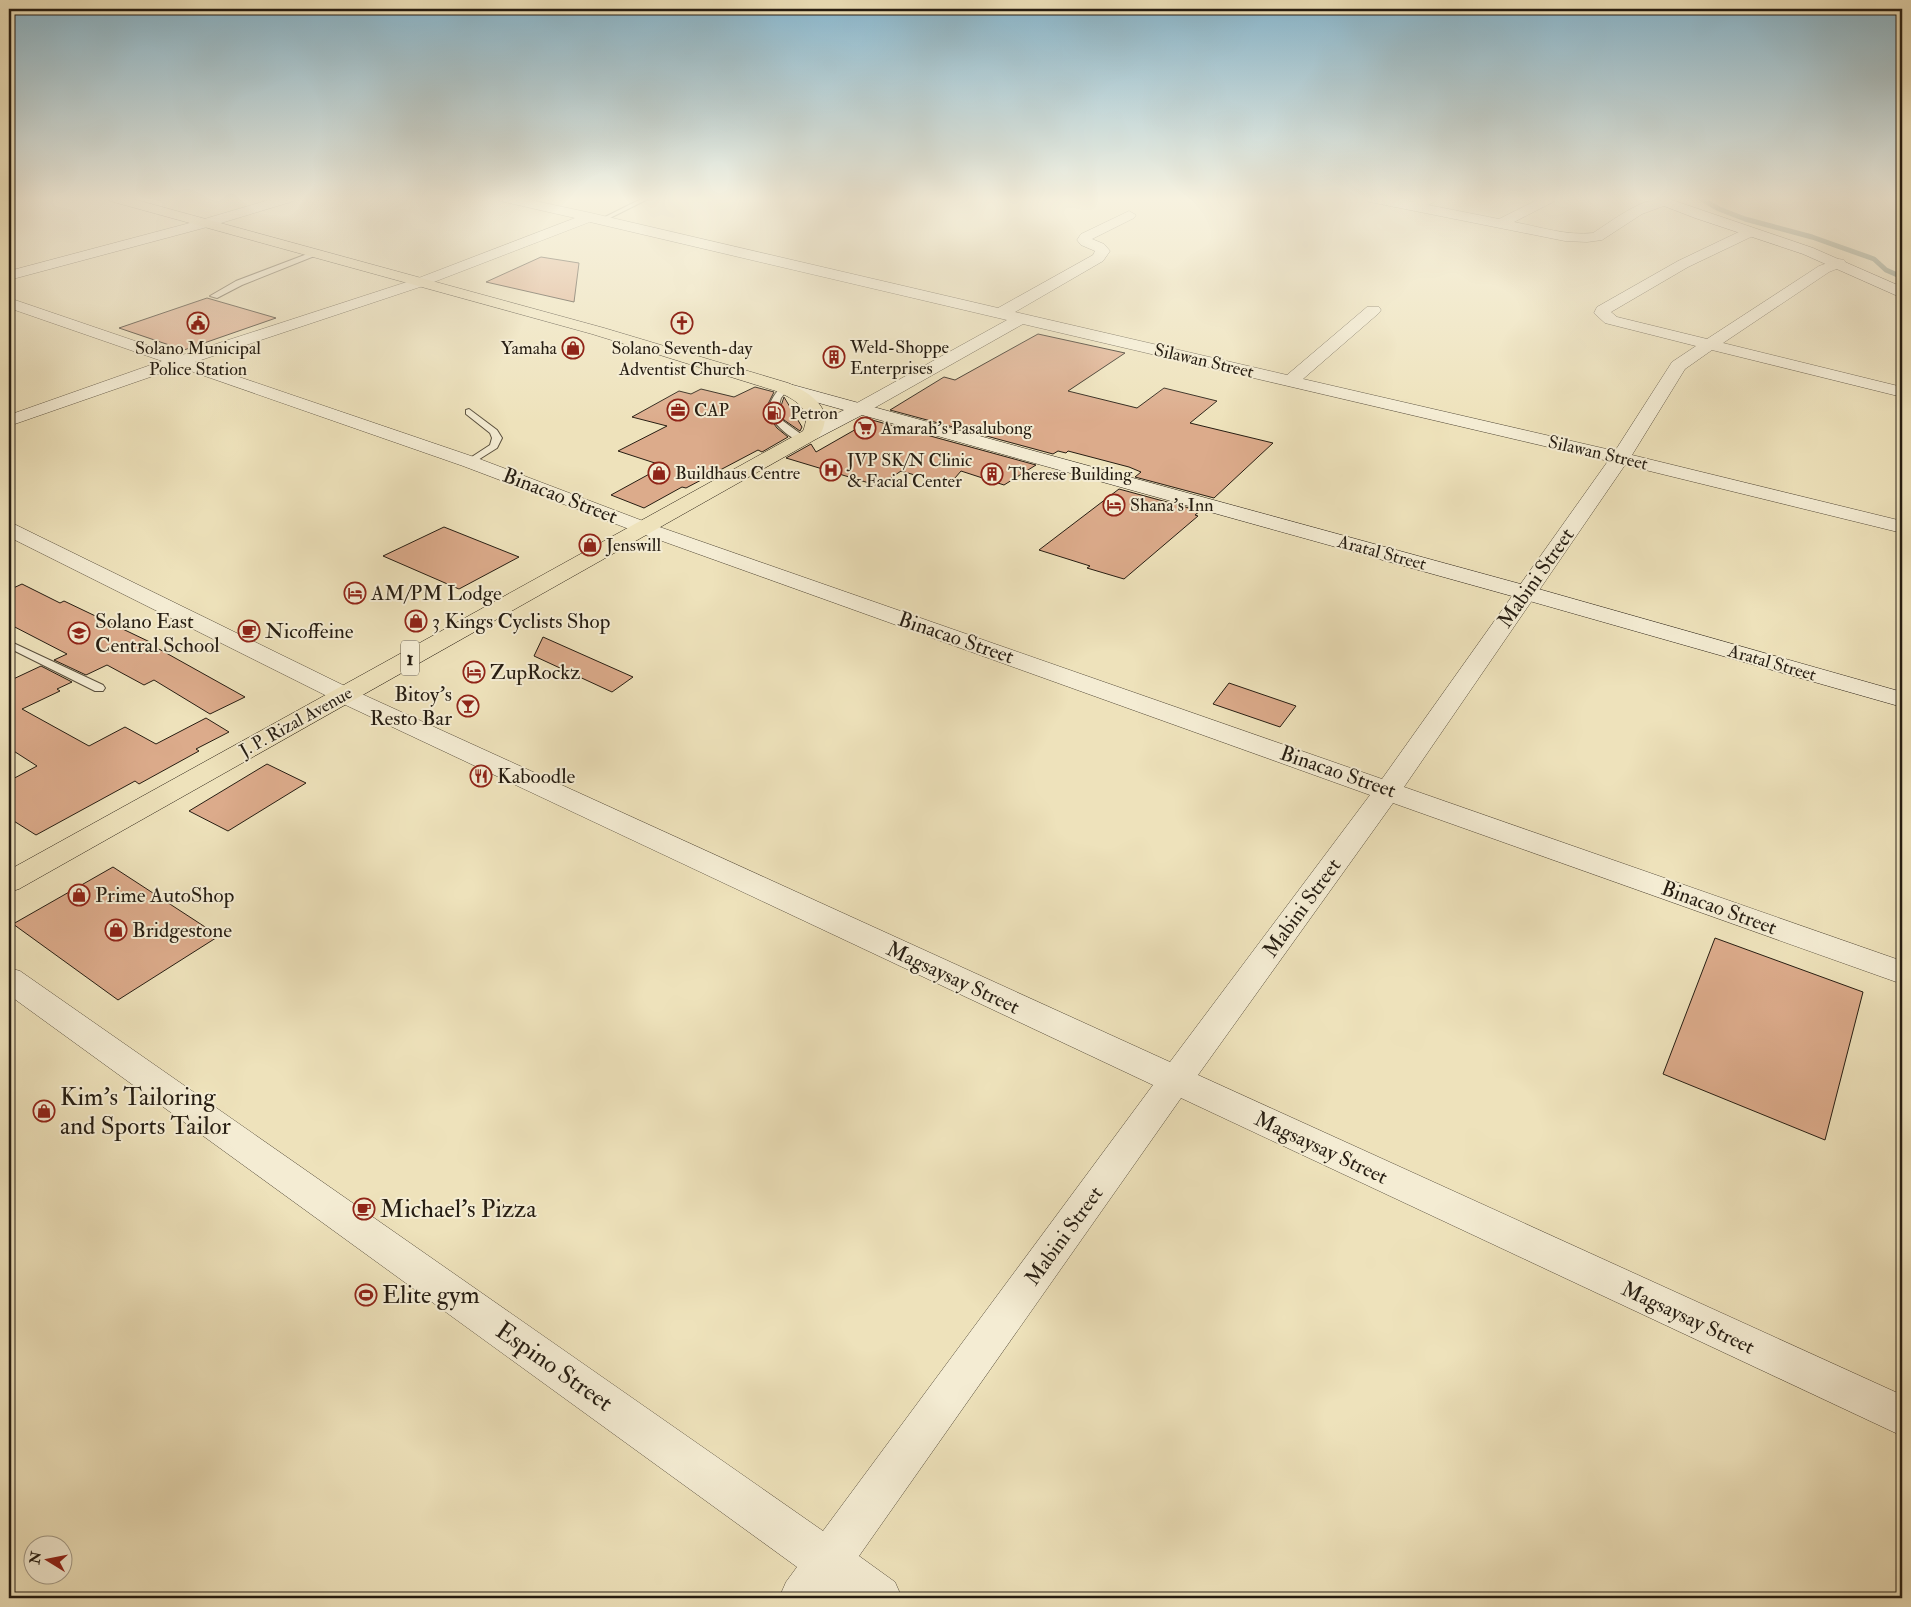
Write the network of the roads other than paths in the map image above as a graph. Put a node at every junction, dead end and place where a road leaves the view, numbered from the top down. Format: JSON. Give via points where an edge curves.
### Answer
{"nodes":[{"id":1,"x":264,"y":273,"type":"edge"},
{"id":2,"x":389,"y":273,"type":"edge"},
{"id":3,"x":446,"y":273,"type":"edge"},
{"id":4,"x":828,"y":273,"type":"edge"},
{"id":5,"x":1072,"y":273,"type":"edge"},
{"id":6,"x":1667,"y":273,"type":"edge"},
{"id":7,"x":1819,"y":273,"type":"edge"},
{"id":8,"x":1861,"y":273,"type":"edge"},
{"id":9,"x":421,"y":282,"type":"junction"},
{"id":10,"x":1902,"y":292,"type":"edge"},
{"id":11,"x":214,"y":296,"type":"dead end"},
{"id":12,"x":9,"y":303,"type":"edge"},
{"id":13,"x":1373,"y":310,"type":"dead end"},
{"id":14,"x":1000,"y":314,"type":"junction"},
{"id":15,"x":1020,"y":319,"type":"junction"},
{"id":16,"x":1710,"y":344,"type":"junction"},
{"id":17,"x":177,"y":362,"type":"junction"},
{"id":18,"x":1290,"y":381,"type":"junction"},
{"id":19,"x":783,"y":388,"type":"junction"},
{"id":20,"x":1902,"y":392,"type":"edge"},
{"id":21,"x":860,"y":408,"type":"junction"},
{"id":22,"x":469,"y":412,"type":"dead end"},
{"id":23,"x":9,"y":421,"type":"edge"},
{"id":24,"x":806,"y":437,"type":"junction"},
{"id":25,"x":1620,"y":458,"type":"junction"},
{"id":26,"x":470,"y":462,"type":"junction"},
{"id":27,"x":1902,"y":527,"type":"edge"},
{"id":28,"x":644,"y":528,"type":"junction"},
{"id":29,"x":9,"y":529,"type":"edge"},
{"id":30,"x":1526,"y":592,"type":"junction"},
{"id":31,"x":9,"y":644,"type":"edge"},
{"id":32,"x":100,"y":688,"type":"dead end"},
{"id":33,"x":344,"y":695,"type":"junction"},
{"id":34,"x":1902,"y":700,"type":"edge"},
{"id":35,"x":1388,"y":790,"type":"junction"},
{"id":36,"x":9,"y":882,"type":"edge"},
{"id":37,"x":1902,"y":974,"type":"edge"},
{"id":38,"x":9,"y":979,"type":"edge"},
{"id":39,"x":1175,"y":1081,"type":"junction"},
{"id":40,"x":1902,"y":1416,"type":"edge"},
{"id":41,"x":828,"y":1562,"type":"junction"},
{"id":42,"x":802,"y":1598,"type":"edge"},
{"id":43,"x":879,"y":1598,"type":"edge"}],
"edges":[{"from":1,"to":11,"type":"lane"},
{"from":2,"to":9,"type":"main road"},
{"from":3,"to":9,"type":"street"},
{"from":4,"to":14,"type":"street","name":"Silawan Street"},
{"from":5,"to":14,"type":"street"},
{"from":6,"to":16,"type":"street","via":[[1602,313],[1611,320]]},
{"from":7,"to":16,"type":"street","name":"Mabini Street"},
{"from":8,"to":10,"type":"street"},
{"from":9,"to":17,"type":"street"},
{"from":9,"to":19,"type":"main road","via":[[598,331]]},
{"from":12,"to":17,"type":"street","name":"Binacao Street"},
{"from":13,"to":18,"type":"street"},
{"from":14,"to":15,"type":"street","name":"Silawan Street"},
{"from":15,"to":18,"type":"street","name":"Silawan Street"},
{"from":15,"to":21,"type":"street"},
{"from":16,"to":20,"type":"street"},
{"from":16,"to":25,"type":"street","name":"Mabini Street","via":[[1678,366]]},
{"from":17,"to":23,"type":"street"},
{"from":17,"to":26,"type":"street","name":"Binacao Street"},
{"from":18,"to":25,"type":"street","name":"Silawan Street"},
{"from":19,"to":21,"type":"street","name":"Aratal Street"},
{"from":19,"to":24,"type":"main road","via":[[796,393],[812,406],[817,415],[816,425]]},
{"from":19,"to":24,"type":"lane","via":[[772,404],[772,410],[780,424]]},
{"from":21,"to":24,"type":"street"},
{"from":21,"to":30,"type":"street","name":"Aratal Street"},
{"from":22,"to":26,"type":"lane","via":[[497,438],[494,446]]},
{"from":24,"to":28,"type":"main road","name":"J. P. Rizal Avenue","number":"1"},
{"from":25,"to":27,"type":"street","name":"Silawan Street"},
{"from":25,"to":30,"type":"street","name":"Mabini Street"},
{"from":26,"to":28,"type":"street","name":"Binacao Street"},
{"from":28,"to":33,"type":"main road","name":"J. P. Rizal Avenue","number":"1"},
{"from":28,"to":35,"type":"street","name":"Binacao Street"},
{"from":29,"to":33,"type":"street","name":"Magsaysay Street"},
{"from":30,"to":34,"type":"street","name":"Aratal Street"},
{"from":30,"to":35,"type":"street","name":"Mabini Street"},
{"from":31,"to":32,"type":"lane"},
{"from":33,"to":36,"type":"main road","name":"J. P. Rizal Avenue","number":"1"},
{"from":33,"to":39,"type":"street","name":"Magsaysay Street"},
{"from":35,"to":37,"type":"street","name":"Binacao Street"},
{"from":35,"to":39,"type":"street","name":"Mabini Street"},
{"from":38,"to":41,"type":"street","name":"Espino Street"},
{"from":39,"to":40,"type":"street","name":"Magsaysay Street"},
{"from":39,"to":41,"type":"street","name":"Mabini Street"},
{"from":41,"to":42,"type":"street","name":"Mabini Street"},
{"from":41,"to":43,"type":"street","name":"Espino Street"}]}
